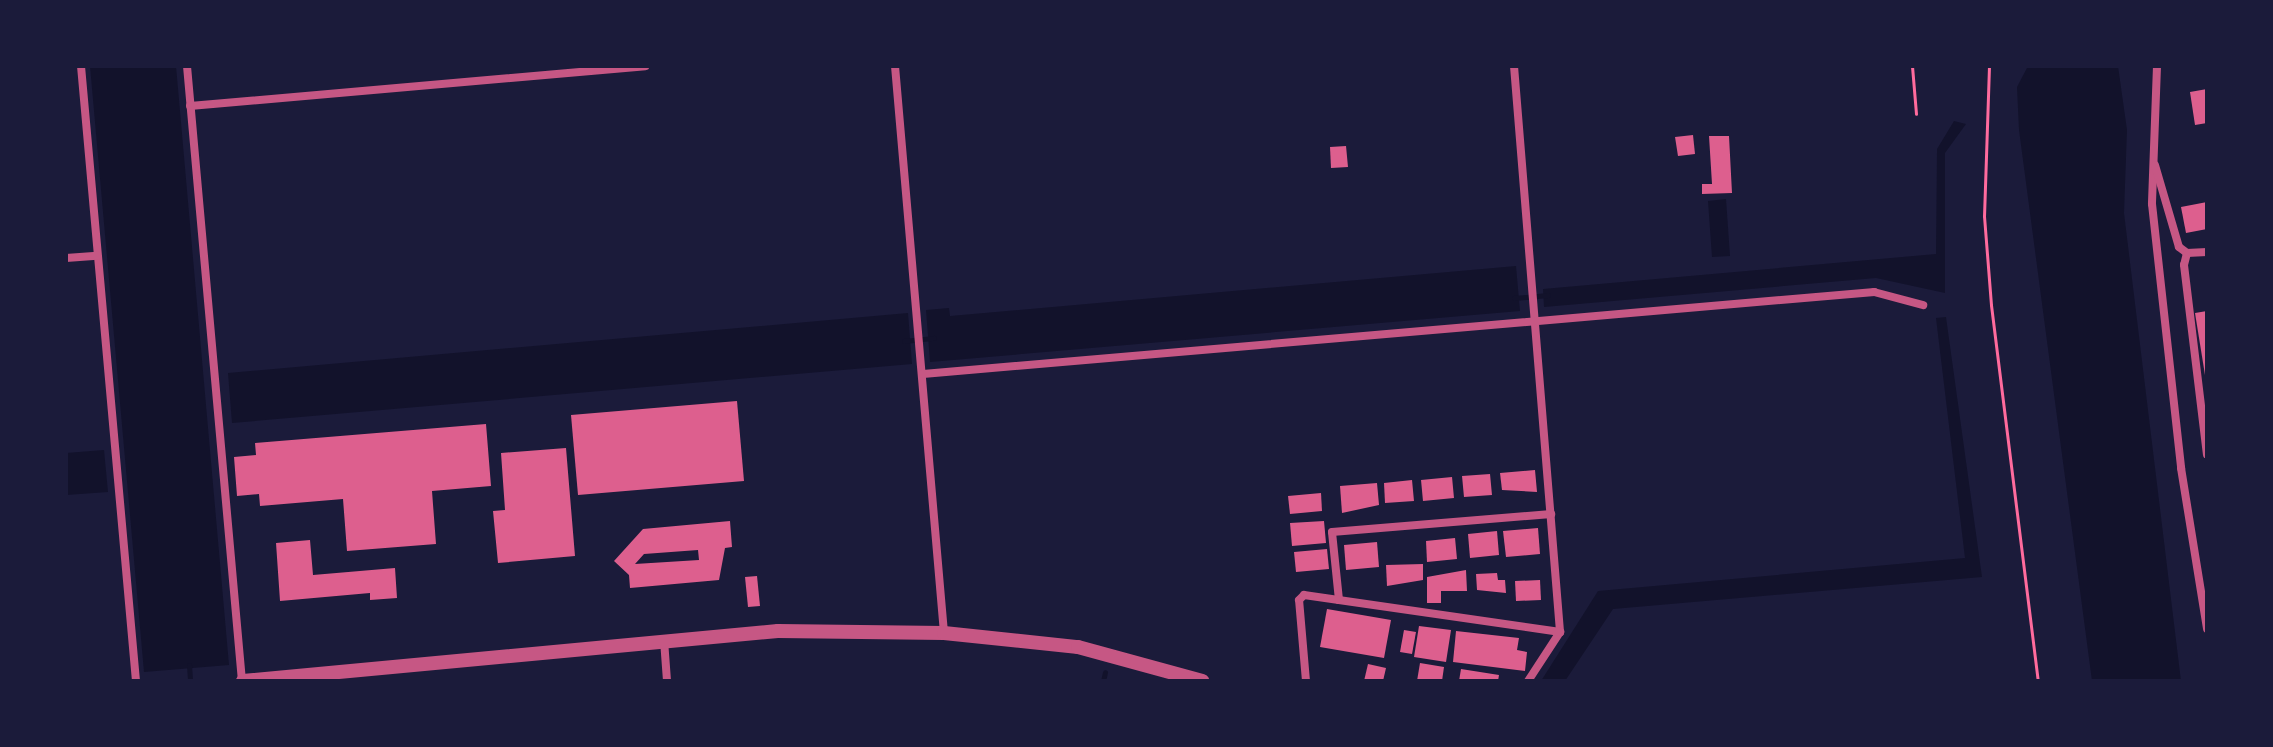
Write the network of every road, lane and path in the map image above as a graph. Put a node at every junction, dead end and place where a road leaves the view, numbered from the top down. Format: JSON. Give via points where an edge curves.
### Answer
{"nodes":[{"id":1,"x":81,"y":66,"type":"edge"},
{"id":2,"x":187,"y":66,"type":"edge"},
{"id":3,"x":645,"y":66,"type":"edge"},
{"id":4,"x":895,"y":66,"type":"edge"},
{"id":5,"x":1514,"y":66,"type":"edge"},
{"id":6,"x":1912,"y":66,"type":"edge"},
{"id":7,"x":1989,"y":66,"type":"edge"},
{"id":8,"x":2157,"y":66,"type":"edge"},
{"id":9,"x":190,"y":106,"type":"junction"},
{"id":10,"x":1916,"y":114,"type":"dead end"},
{"id":11,"x":2152,"y":157,"type":"junction"},
{"id":12,"x":2207,"y":252,"type":"edge"},
{"id":13,"x":2187,"y":253,"type":"junction"},
{"id":14,"x":97,"y":256,"type":"junction"},
{"id":15,"x":66,"y":258,"type":"edge"},
{"id":16,"x":1923,"y":305,"type":"dead end"},
{"id":17,"x":1535,"y":321,"type":"junction"},
{"id":18,"x":923,"y":374,"type":"junction"},
{"id":19,"x":2207,"y":455,"type":"edge"},
{"id":20,"x":1551,"y":514,"type":"junction"},
{"id":21,"x":1339,"y":600,"type":"junction"},
{"id":22,"x":2207,"y":629,"type":"edge"},
{"id":23,"x":1560,"y":632,"type":"junction"},
{"id":24,"x":944,"y":633,"type":"junction"},
{"id":25,"x":664,"y":640,"type":"junction"},
{"id":26,"x":1174,"y":677,"type":"edge"},
{"id":27,"x":136,"y":681,"type":"edge"},
{"id":28,"x":243,"y":681,"type":"edge"},
{"id":29,"x":667,"y":681,"type":"edge"},
{"id":30,"x":1202,"y":681,"type":"edge"},
{"id":31,"x":1306,"y":681,"type":"edge"},
{"id":32,"x":1528,"y":681,"type":"edge"},
{"id":33,"x":2038,"y":681,"type":"edge"}],
"edges":[{"from":1,"to":14,"type":"street"},
{"from":2,"to":9,"type":"street"},
{"from":3,"to":9,"type":"street"},
{"from":4,"to":18,"type":"street"},
{"from":5,"to":17,"type":"street"},
{"from":6,"to":10,"type":"path"},
{"from":7,"to":33,"type":"path","via":[[1984,216],[1991,305]]},
{"from":8,"to":11,"type":"street"},
{"from":9,"to":28,"type":"street"},
{"from":11,"to":13,"type":"street","via":[[2173,237]]},
{"from":11,"to":22,"type":"street","via":[[2152,204],[2179,452]]},
{"from":12,"to":13,"type":"street"},
{"from":13,"to":19,"type":"street","via":[[2184,265]]},
{"from":14,"to":15,"type":"street"},
{"from":14,"to":27,"type":"street"},
{"from":16,"to":17,"type":"street","via":[[1874,292]]},
{"from":17,"to":18,"type":"street"},
{"from":17,"to":20,"type":"street"},
{"from":18,"to":24,"type":"street"},
{"from":20,"to":21,"type":"street","via":[[1332,532]]},
{"from":20,"to":23,"type":"street"},
{"from":21,"to":23,"type":"street"},
{"from":21,"to":31,"type":"street","via":[[1304,595],[1299,600]]},
{"from":23,"to":32,"type":"street"},
{"from":24,"to":25,"type":"street","via":[[778,631]]},
{"from":24,"to":26,"type":"street","via":[[1078,647]]},
{"from":25,"to":28,"type":"street"},
{"from":25,"to":29,"type":"street"},
{"from":26,"to":30,"type":"street"}]}
